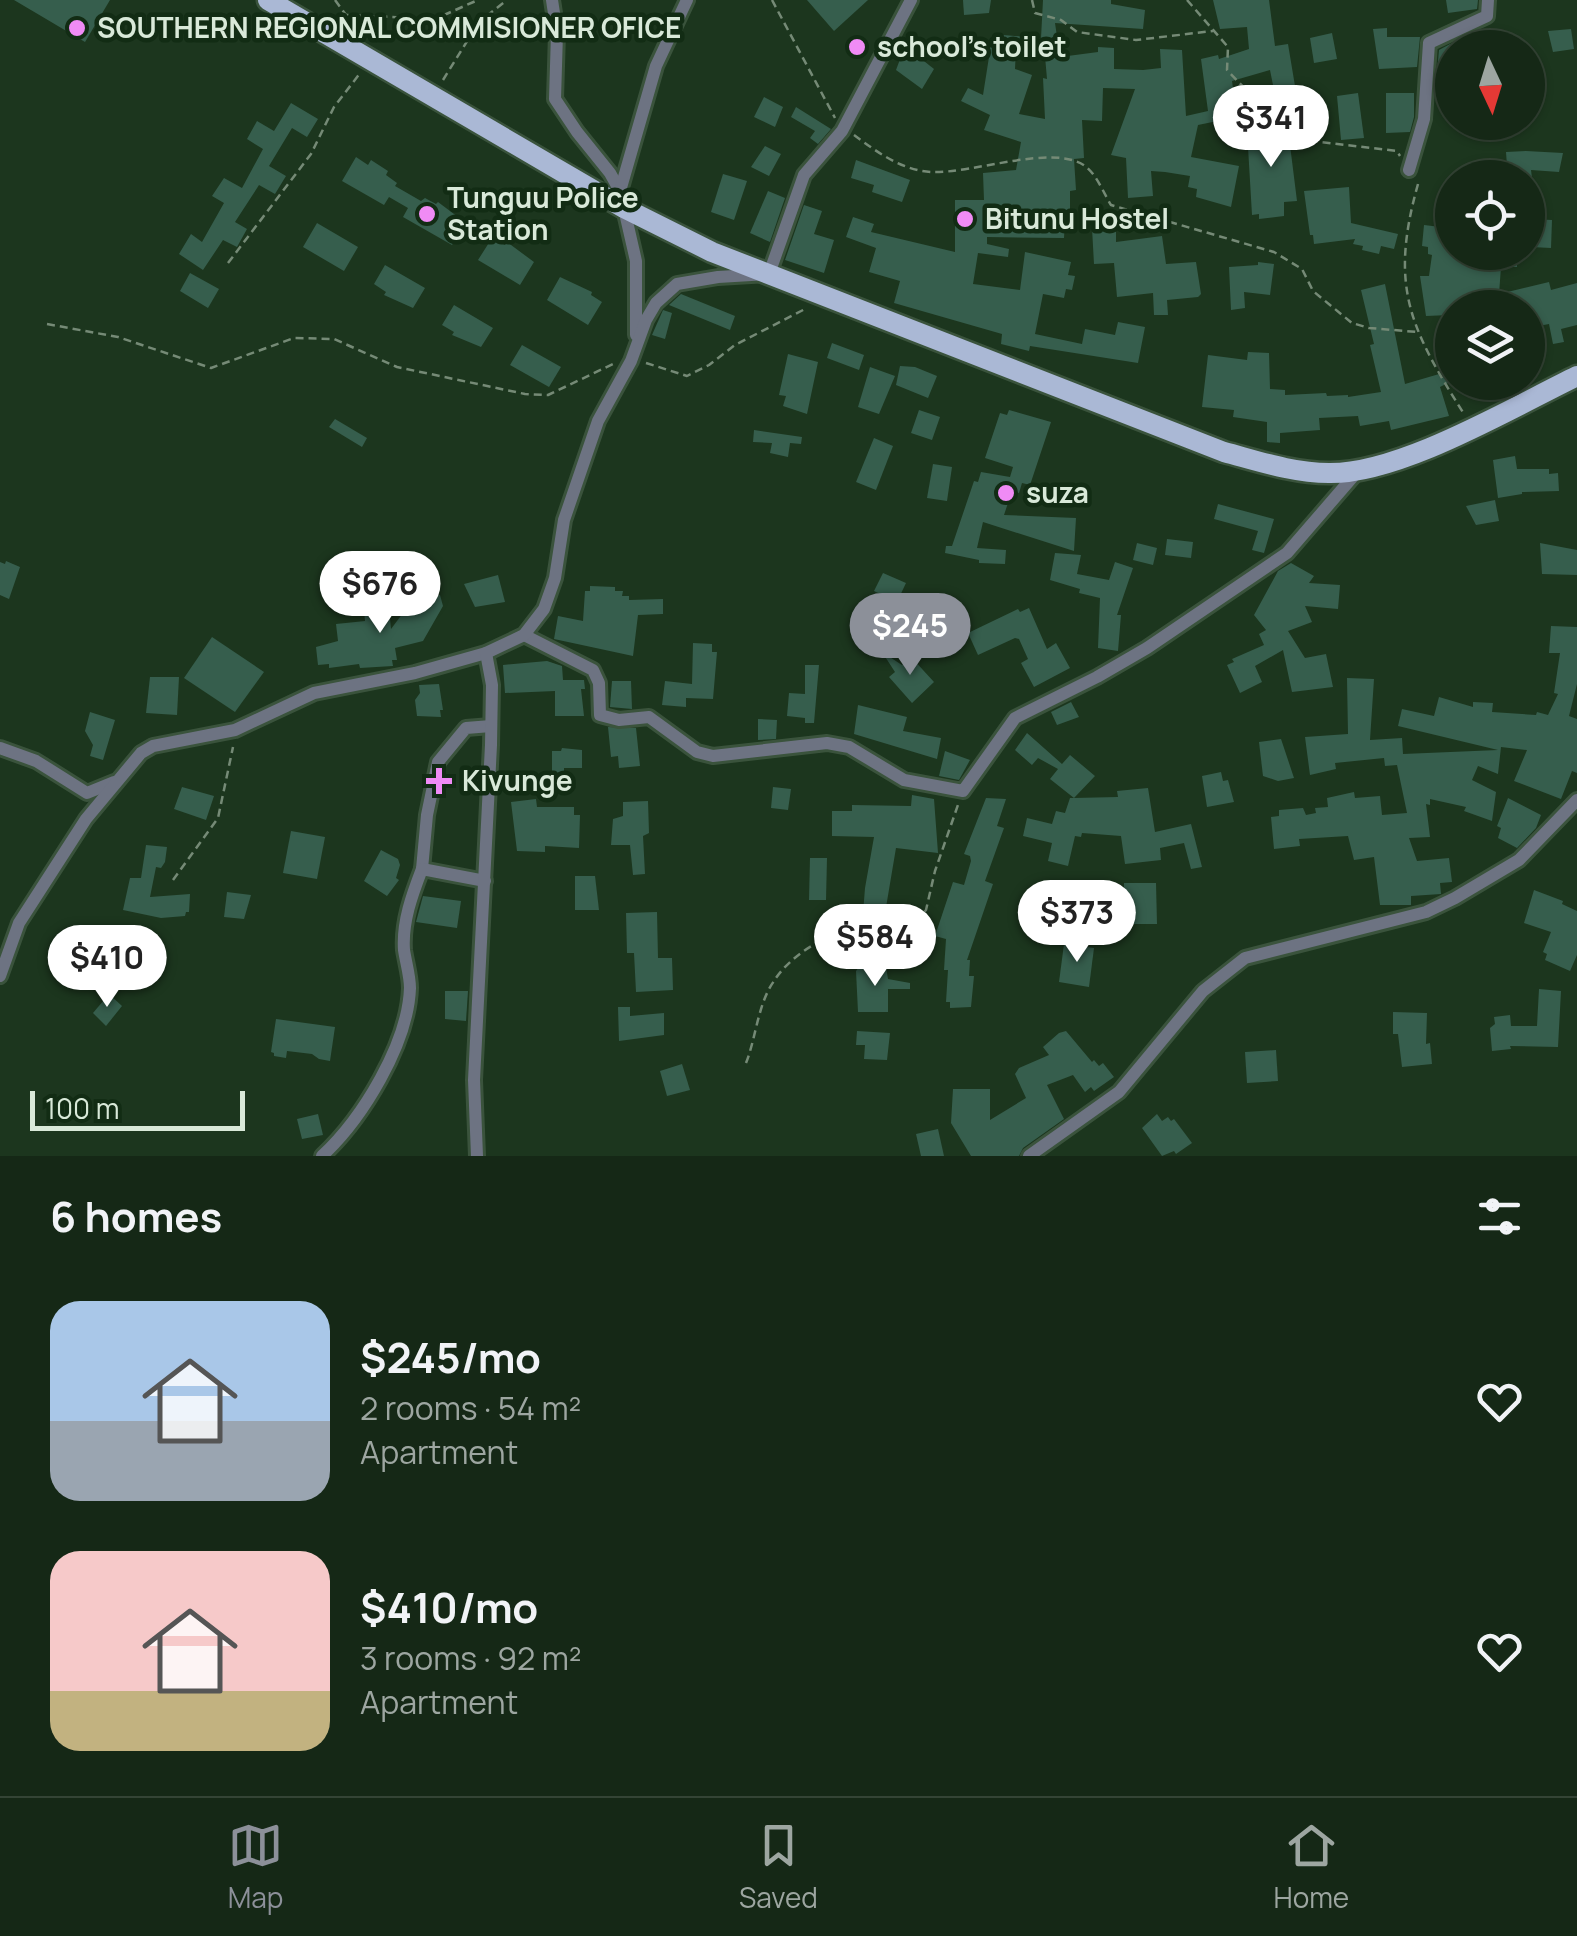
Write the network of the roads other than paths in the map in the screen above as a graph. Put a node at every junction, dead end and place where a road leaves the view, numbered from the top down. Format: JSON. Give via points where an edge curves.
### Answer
{"nodes":[{"id":1,"x":268,"y":0,"type":"edge"},
{"id":2,"x":552,"y":0,"type":"edge"},
{"id":3,"x":687,"y":0,"type":"edge"},
{"id":4,"x":911,"y":0,"type":"edge"},
{"id":5,"x":1488,"y":0,"type":"edge"},
{"id":6,"x":1409,"y":170,"type":"road end"},
{"id":7,"x":622,"y":200,"type":"junction"},
{"id":8,"x":770,"y":274,"type":"junction"},
{"id":9,"x":632,"y":360,"type":"junction"},
{"id":10,"x":1577,"y":376,"type":"edge"},
{"id":11,"x":1357,"y":472,"type":"junction"},
{"id":12,"x":524,"y":635,"type":"junction"},
{"id":13,"x":486,"y":653,"type":"junction"},
{"id":14,"x":491,"y":726,"type":"junction"},
{"id":15,"x":0,"y":748,"type":"edge"},
{"id":16,"x":128,"y":772,"type":"junction"},
{"id":17,"x":1577,"y":800,"type":"edge"},
{"id":18,"x":422,"y":869,"type":"junction"},
{"id":19,"x":485,"y":881,"type":"junction"},
{"id":20,"x":0,"y":976,"type":"edge"},
{"id":21,"x":322,"y":1156,"type":"edge"},
{"id":22,"x":477,"y":1156,"type":"edge"},
{"id":23,"x":1029,"y":1156,"type":"edge"}],
"edges":[{"from":1,"to":7,"type":"main road"},
{"from":2,"to":7,"type":"street","via":[[556,99]]},
{"from":3,"to":7,"type":"street","via":[[656,66]]},
{"from":4,"to":8,"type":"street","via":[[842,131],[804,175]]},
{"from":5,"to":6,"type":"street","via":[[1488,16],[1429,42],[1424,118]]},
{"from":7,"to":8,"type":"main road","via":[[712,252]]},
{"from":7,"to":9,"type":"street","via":[[636,261]]},
{"from":8,"to":9,"type":"street","via":[[676,284],[646,320]]},
{"from":8,"to":11,"type":"main road","via":[[1224,452],[1287,468]]},
{"from":9,"to":12,"type":"street","via":[[598,421],[564,520],[555,578],[544,609]]},
{"from":10,"to":11,"type":"main road","via":[[1397,461]]},
{"from":11,"to":12,"type":"street","via":[[1287,553],[1147,648],[1014,718],[963,792],[904,780],[849,747],[827,743],[713,756],[697,752],[649,716],[600,715],[593,670]]},
{"from":12,"to":13,"type":"street"},
{"from":13,"to":14,"type":"street"},
{"from":13,"to":16,"type":"street","via":[[314,693],[235,730],[152,746]]},
{"from":14,"to":18,"type":"street","via":[[466,728],[438,762]]},
{"from":14,"to":19,"type":"street"},
{"from":15,"to":16,"type":"street","via":[[87,793]]},
{"from":16,"to":20,"type":"street","via":[[86,819],[20,923]]},
{"from":17,"to":23,"type":"street","via":[[1519,860],[1426,912],[1245,958],[1203,991],[1119,1092]]},
{"from":18,"to":19,"type":"street"},
{"from":18,"to":21,"type":"street","via":[[406,917],[410,987],[394,1047],[357,1118]]},
{"from":19,"to":22,"type":"street","via":[[474,1080]]}]}
